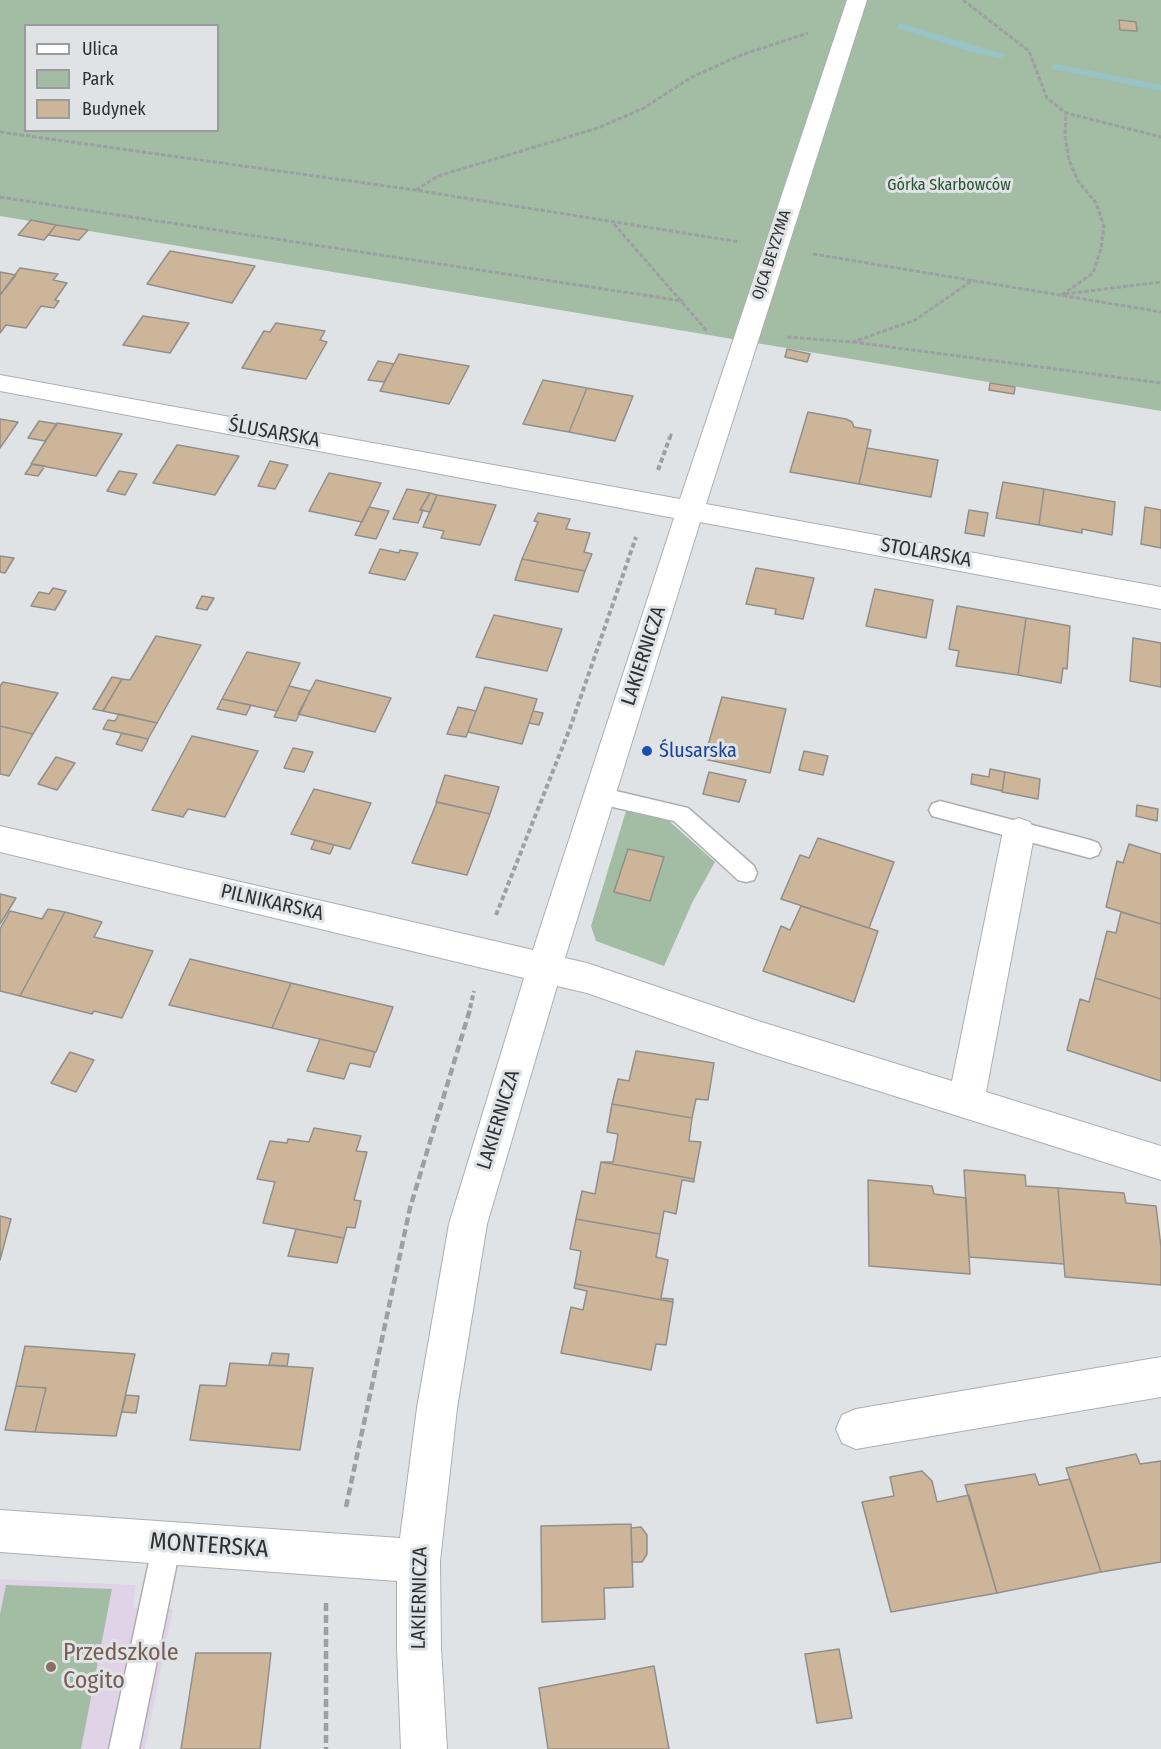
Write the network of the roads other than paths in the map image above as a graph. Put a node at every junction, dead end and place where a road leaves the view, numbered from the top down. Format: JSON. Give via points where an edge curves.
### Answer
{"nodes":[{"id":1,"x":857,"y":0,"type":"edge"},
{"id":2,"x":0,"y":383,"type":"edge"},
{"id":3,"x":690,"y":511,"type":"junction"},
{"id":4,"x":1161,"y":598,"type":"edge"},
{"id":5,"x":599,"y":796,"type":"junction"},
{"id":6,"x":940,"y":810,"type":"dead end"},
{"id":7,"x":1019,"y":831,"type":"junction"},
{"id":8,"x":0,"y":839,"type":"edge"},
{"id":9,"x":1090,"y":849,"type":"dead end"},
{"id":10,"x":746,"y":873,"type":"dead end"},
{"id":11,"x":545,"y":967,"type":"junction"},
{"id":12,"x":966,"y":1103,"type":"junction"},
{"id":13,"x":1161,"y":1163,"type":"edge"},
{"id":14,"x":1161,"y":1377,"type":"edge"},
{"id":15,"x":856,"y":1429,"type":"dead end"},
{"id":16,"x":0,"y":1531,"type":"edge"},
{"id":17,"x":167,"y":1543,"type":"junction"},
{"id":18,"x":418,"y":1561,"type":"junction"},
{"id":19,"x":124,"y":1749,"type":"edge"},
{"id":20,"x":424,"y":1749,"type":"edge"}],
"edges":[{"from":1,"to":3,"type":"street","name":"OJCA BEYZYMA"},
{"from":2,"to":3,"type":"street","name":"ŚLUSARSKA"},
{"from":3,"to":4,"type":"street","name":"STOLARSKA"},
{"from":3,"to":5,"type":"street","name":"LAKIERNICZA"},
{"from":5,"to":10,"type":"lane","via":[[680,814]]},
{"from":5,"to":11,"type":"street","name":"LAKIERNICZA"},
{"from":6,"to":7,"type":"lane"},
{"from":7,"to":9,"type":"lane"},
{"from":7,"to":12,"type":"street"},
{"from":8,"to":11,"type":"street","name":"PILNIKARSKA"},
{"from":11,"to":12,"type":"street","name":"PILNIKARSKA"},
{"from":11,"to":18,"type":"street","name":"LAKIERNICZA","via":[[468,1224],[437,1408]]},
{"from":12,"to":13,"type":"street","name":"PILNIKARSKA"},
{"from":14,"to":15,"type":"street"},
{"from":16,"to":17,"type":"street","name":"MONTERSKA"},
{"from":17,"to":18,"type":"street","name":"MONTERSKA"},
{"from":17,"to":19,"type":"lane"},
{"from":18,"to":20,"type":"street","name":"LAKIERNICZA"}]}
